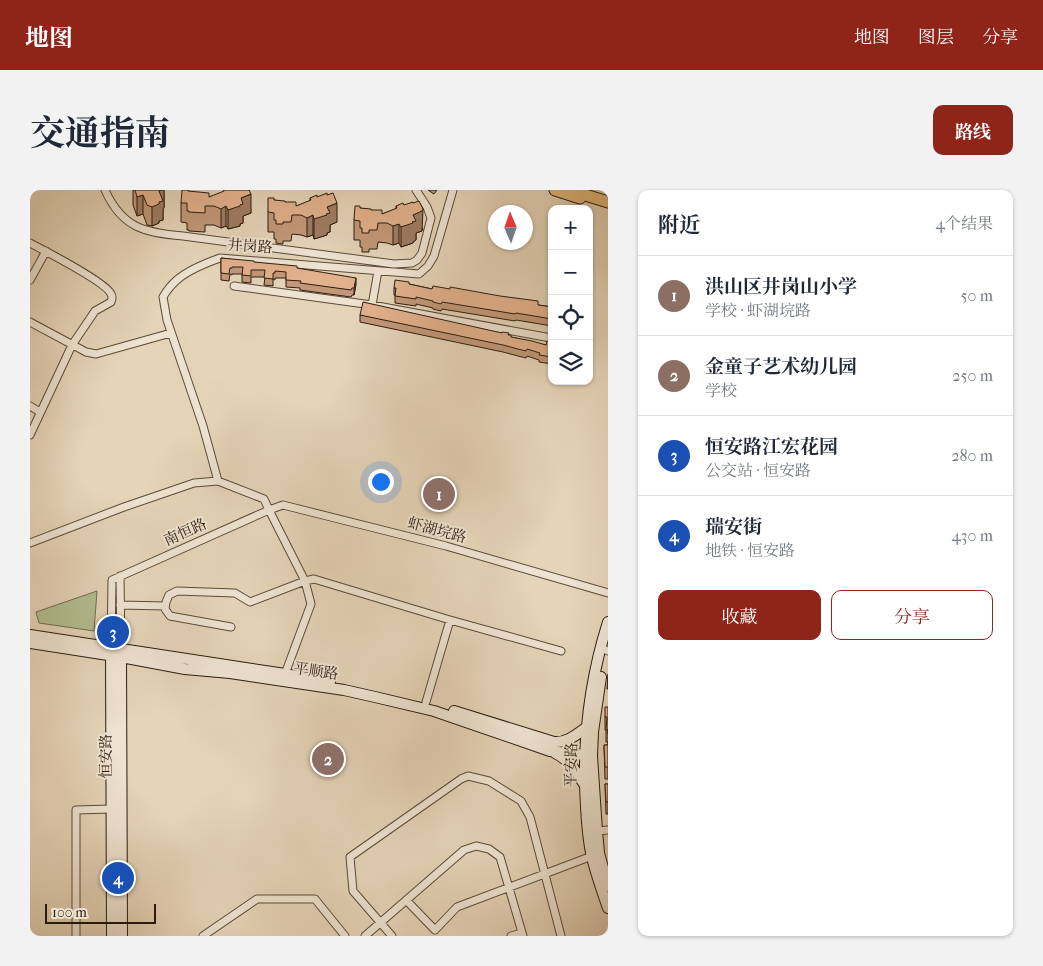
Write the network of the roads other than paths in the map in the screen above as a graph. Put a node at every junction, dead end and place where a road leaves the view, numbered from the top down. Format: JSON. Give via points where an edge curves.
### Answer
{"nodes":[{"id":1,"x":106,"y":190,"type":"edge"},
{"id":2,"x":416,"y":190,"type":"edge"},
{"id":3,"x":453,"y":190,"type":"edge"},
{"id":4,"x":555,"y":190,"type":"edge"},
{"id":5,"x":569,"y":190,"type":"edge"},
{"id":6,"x":608,"y":202,"type":"edge"},
{"id":7,"x":608,"y":206,"type":"edge"},
{"id":8,"x":30,"y":242,"type":"edge"},
{"id":9,"x":46,"y":251,"type":"junction"},
{"id":10,"x":378,"y":272,"type":"junction"},
{"id":11,"x":30,"y":280,"type":"edge"},
{"id":12,"x":234,"y":286,"type":"dead end"},
{"id":13,"x":372,"y":304,"type":"junction"},
{"id":14,"x":30,"y":322,"type":"edge"},
{"id":15,"x":171,"y":333,"type":"junction"},
{"id":16,"x":548,"y":337,"type":"edge"},
{"id":17,"x":72,"y":345,"type":"junction"},
{"id":18,"x":30,"y":406,"type":"edge"},
{"id":19,"x":40,"y":412,"type":"junction"},
{"id":20,"x":30,"y":435,"type":"edge"},
{"id":21,"x":218,"y":481,"type":"junction"},
{"id":22,"x":269,"y":510,"type":"junction"},
{"id":23,"x":30,"y":543,"type":"edge"},
{"id":24,"x":120,"y":576,"type":"junction"},
{"id":25,"x":112,"y":580,"type":"joint"},
{"id":26,"x":306,"y":581,"type":"junction"},
{"id":27,"x":608,"y":593,"type":"edge"},
{"id":28,"x":120,"y":605,"type":"junction"},
{"id":29,"x":165,"y":606,"type":"junction"},
{"id":30,"x":450,"y":620,"type":"junction"},
{"id":31,"x":608,"y":622,"type":"edge"},
{"id":32,"x":231,"y":627,"type":"dead end"},
{"id":33,"x":30,"y":634,"type":"edge"},
{"id":34,"x":30,"y":643,"type":"edge"},
{"id":35,"x":607,"y":648,"type":"edge"},
{"id":36,"x":561,"y":651,"type":"dead end"},
{"id":37,"x":116,"y":652,"type":"junction"},
{"id":38,"x":285,"y":674,"type":"junction"},
{"id":39,"x":426,"y":702,"type":"junction"},
{"id":40,"x":587,"y":727,"type":"junction"},
{"id":41,"x":550,"y":751,"type":"junction"},
{"id":42,"x":588,"y":755,"type":"junction"},
{"id":43,"x":585,"y":784,"type":"junction"},
{"id":44,"x":112,"y":809,"type":"junction"},
{"id":45,"x":608,"y":830,"type":"edge"},
{"id":46,"x":597,"y":831,"type":"junction"},
{"id":47,"x":592,"y":856,"type":"junction"},
{"id":48,"x":545,"y":873,"type":"junction"},
{"id":49,"x":608,"y":886,"type":"edge"},
{"id":50,"x":509,"y":887,"type":"junction"},
{"id":51,"x":406,"y":900,"type":"junction"},
{"id":52,"x":608,"y":908,"type":"edge"},
{"id":53,"x":380,"y":923,"type":"junction"},
{"id":54,"x":522,"y":934,"type":"edge"},
{"id":55,"x":76,"y":936,"type":"edge"},
{"id":56,"x":112,"y":936,"type":"edge"},
{"id":57,"x":122,"y":936,"type":"edge"},
{"id":58,"x":203,"y":936,"type":"edge"},
{"id":59,"x":345,"y":936,"type":"edge"},
{"id":60,"x":365,"y":936,"type":"edge"},
{"id":61,"x":392,"y":936,"type":"edge"},
{"id":62,"x":511,"y":936,"type":"edge"},
{"id":63,"x":561,"y":936,"type":"edge"}],
"edges":[{"from":1,"to":2,"type":"street","via":[[111,203],[125,219],[156,234],[394,264],[408,264],[422,253],[430,218]]},
{"from":3,"to":10,"type":"street","name":"井岗路","via":[[434,256],[428,266],[419,274]]},
{"from":4,"to":7,"type":"main road"},
{"from":5,"to":6,"type":"main road"},
{"from":8,"to":9,"type":"street"},
{"from":9,"to":11,"type":"street"},
{"from":9,"to":17,"type":"street","via":[[101,283],[111,293],[112,302],[95,311]]},
{"from":10,"to":13,"type":"street"},
{"from":10,"to":15,"type":"street","name":"井岗路","via":[[220,258],[178,278],[162,297]]},
{"from":12,"to":13,"type":"street"},
{"from":13,"to":16,"type":"street"},
{"from":14,"to":17,"type":"street"},
{"from":15,"to":17,"type":"street","via":[[96,354]]},
{"from":15,"to":21,"type":"street","name":"井岗路"},
{"from":17,"to":19,"type":"street"},
{"from":18,"to":19,"type":"street"},
{"from":19,"to":20,"type":"street"},
{"from":21,"to":22,"type":"street","via":[[264,499]]},
{"from":21,"to":23,"type":"street","via":[[194,483]]},
{"from":22,"to":24,"type":"street","name":"南恒路"},
{"from":22,"to":26,"type":"street"},
{"from":22,"to":27,"type":"street","name":"虾湖垸路","via":[[283,505],[446,546]]},
{"from":24,"to":25,"type":"street","name":"南恒路"},
{"from":24,"to":28,"type":"street","name":"恒安路"},
{"from":25,"to":37,"type":"street","name":"恒安路"},
{"from":26,"to":29,"type":"street","via":[[250,602],[235,593],[177,591],[169,595]]},
{"from":26,"to":30,"type":"street","via":[[314,579]]},
{"from":26,"to":38,"type":"street","via":[[311,604]]},
{"from":28,"to":29,"type":"street"},
{"from":28,"to":37,"type":"street","name":"恒安路"},
{"from":29,"to":32,"type":"street","via":[[170,616]]},
{"from":30,"to":36,"type":"street"},
{"from":30,"to":39,"type":"street"},
{"from":31,"to":40,"type":"main road","name":"平安路","via":[[596,667]]},
{"from":33,"to":37,"type":"main road","name":"平顺路"},
{"from":34,"to":37,"type":"main road","name":"平顺路"},
{"from":35,"to":42,"type":"main road","name":"平安路"},
{"from":37,"to":38,"type":"main road","name":"平顺路"},
{"from":37,"to":41,"type":"main road","name":"平顺路","via":[[185,669],[375,696],[434,711]]},
{"from":37,"to":44,"type":"main road","name":"恒安路"},
{"from":37,"to":57,"type":"main road","name":"恒安路"},
{"from":38,"to":39,"type":"main road","name":"平顺路"},
{"from":39,"to":40,"type":"main road","name":"平顺路","via":[[554,742],[568,740]]},
{"from":40,"to":42,"type":"main road","name":"平安路"},
{"from":41,"to":42,"type":"main road","name":"平顺路"},
{"from":41,"to":43,"type":"main road","via":[[565,759]]},
{"from":42,"to":43,"type":"main road","name":"平安路"},
{"from":42,"to":46,"type":"main road","name":"平安路"},
{"from":43,"to":47,"type":"main road","name":"平安路"},
{"from":44,"to":55,"type":"street","via":[[76,810]]},
{"from":44,"to":56,"type":"main road","name":"恒安路"},
{"from":45,"to":46,"type":"street"},
{"from":46,"to":49,"type":"main road","name":"平安路"},
{"from":47,"to":48,"type":"street"},
{"from":47,"to":52,"type":"main road","name":"平安路"},
{"from":48,"to":50,"type":"street"},
{"from":48,"to":53,"type":"street","via":[[530,817],[521,800],[489,781],[468,776],[461,778],[350,857],[352,891]]},
{"from":48,"to":63,"type":"street"},
{"from":50,"to":51,"type":"street","via":[[457,907],[435,930]]},
{"from":50,"to":51,"type":"street","via":[[500,858],[490,849],[476,846],[464,850]]},
{"from":50,"to":54,"type":"street"},
{"from":51,"to":53,"type":"street"},
{"from":53,"to":60,"type":"street"},
{"from":53,"to":61,"type":"street"},
{"from":54,"to":62,"type":"street"},
{"from":58,"to":59,"type":"street","via":[[258,899],[315,899]]}]}
